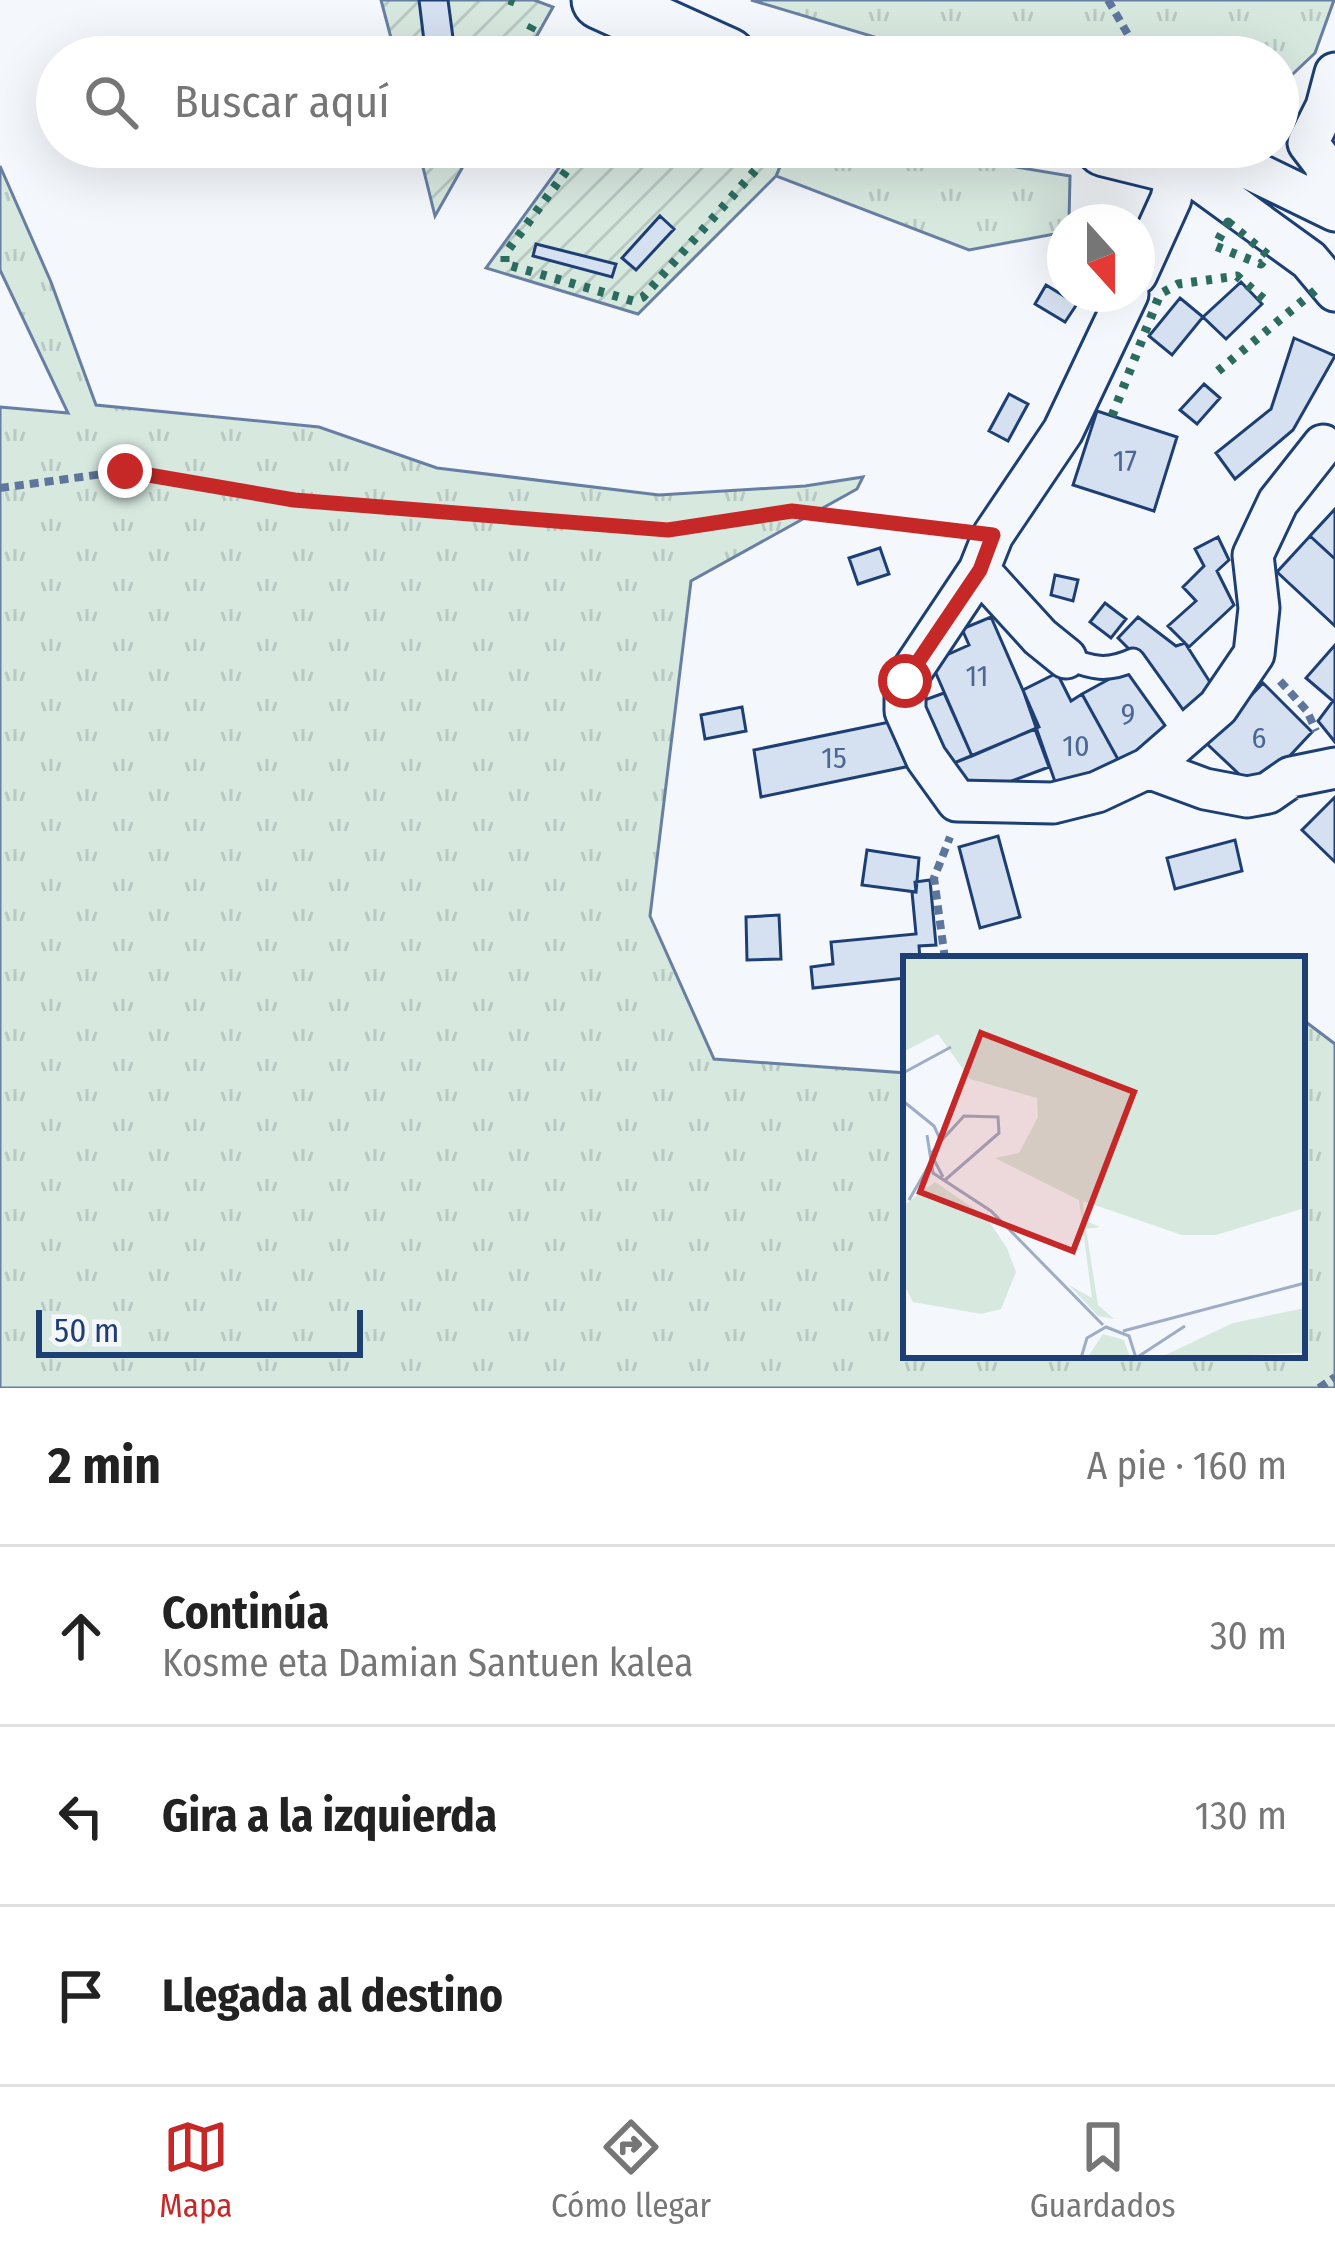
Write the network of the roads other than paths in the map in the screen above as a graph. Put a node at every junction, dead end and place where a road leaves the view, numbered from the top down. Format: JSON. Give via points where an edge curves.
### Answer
{"nodes":[{"id":1,"x":601,"y":0,"type":"edge"},
{"id":2,"x":681,"y":36,"type":"edge"},
{"id":3,"x":1335,"y":73,"type":"edge"},
{"id":4,"x":1299,"y":134,"type":"edge"},
{"id":5,"x":1299,"y":145,"type":"edge"},
{"id":6,"x":1205,"y":168,"type":"edge"},
{"id":7,"x":1227,"y":168,"type":"edge"},
{"id":8,"x":1241,"y":168,"type":"edge"},
{"id":9,"x":1335,"y":200,"type":"edge"},
{"id":10,"x":1335,"y":211,"type":"edge"},
{"id":11,"x":1155,"y":234,"type":"edge"},
{"id":12,"x":1335,"y":291,"type":"edge"},
{"id":13,"x":1120,"y":312,"type":"edge"},
{"id":14,"x":1331,"y":445,"type":"edge"},
{"id":15,"x":986,"y":552,"type":"junction"},
{"id":16,"x":1066,"y":658,"type":"joint"},
{"id":17,"x":1192,"y":731,"type":"junction"},
{"id":18,"x":1148,"y":768,"type":"junction"},
{"id":19,"x":1324,"y":769,"type":"edge"}],
"edges":[{"from":1,"to":2,"type":"street"},
{"from":3,"to":4,"type":"street","via":[[1326,107]]},
{"from":5,"to":9,"type":"street","via":[[1324,164]]},
{"from":6,"to":11,"type":"street","via":[[1171,199]]},
{"from":7,"to":12,"type":"street"},
{"from":8,"to":10,"type":"street"},
{"from":13,"to":15,"type":"street","via":[[1064,431]]},
{"from":14,"to":17,"type":"street","via":[[1278,502],[1253,555],[1254,654]]},
{"from":15,"to":16,"type":"street","via":[[1040,637]]},
{"from":15,"to":18,"type":"street","via":[[905,681],[905,711],[938,778],[957,801],[1024,804],[1097,792]]},
{"from":16,"to":17,"type":"lane","via":[[1112,670],[1133,660],[1180,726]]},
{"from":17,"to":18,"type":"street"},
{"from":18,"to":19,"type":"street","via":[[1247,797]]}]}
